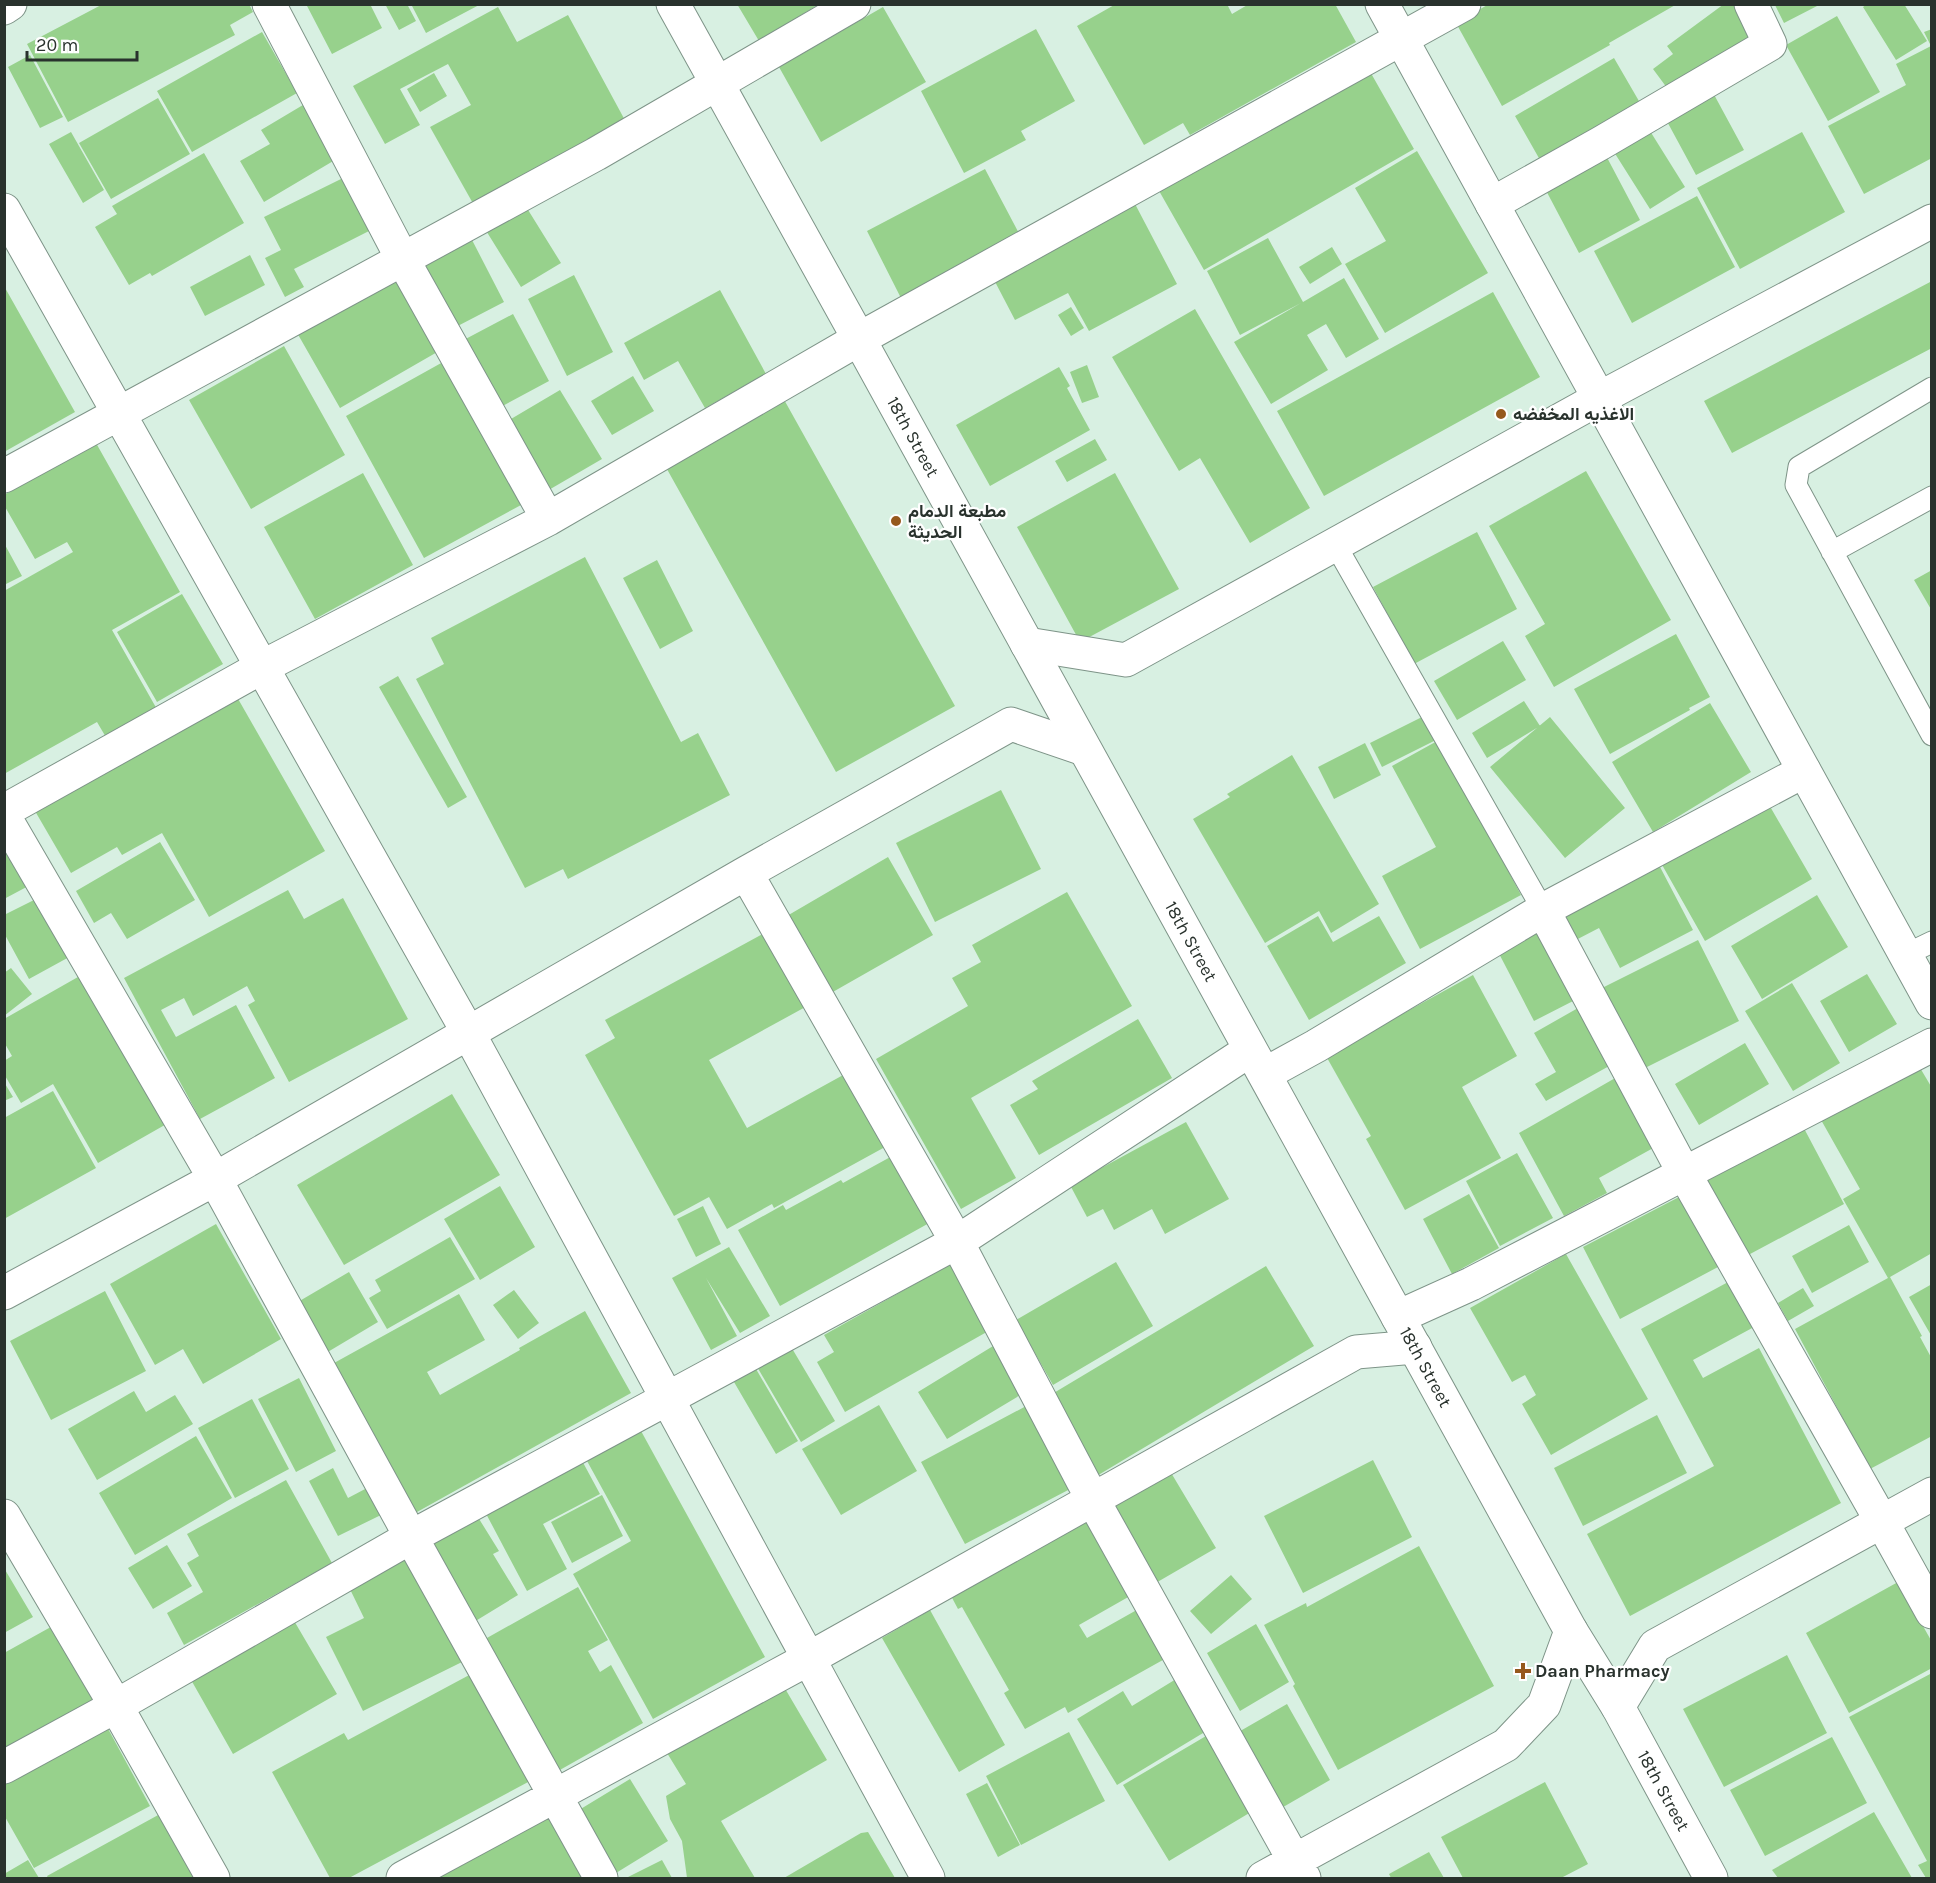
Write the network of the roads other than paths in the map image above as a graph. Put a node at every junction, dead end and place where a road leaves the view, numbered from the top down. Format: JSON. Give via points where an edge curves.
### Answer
{"nodes":[{"id":1,"x":10,"y":4,"type":"edge"},
{"id":2,"x":269,"y":4,"type":"edge"},
{"id":3,"x":673,"y":4,"type":"edge"},
{"id":4,"x":854,"y":4,"type":"edge"},
{"id":5,"x":1382,"y":4,"type":"edge"},
{"id":6,"x":1464,"y":4,"type":"edge"},
{"id":7,"x":1751,"y":4,"type":"edge"},
{"id":8,"x":4,"y":8,"type":"edge"},
{"id":9,"x":1402,"y":40,"type":"junction"},
{"id":10,"x":716,"y":83,"type":"junction"},
{"id":11,"x":1492,"y":204,"type":"junction"},
{"id":12,"x":4,"y":210,"type":"edge"},
{"id":13,"x":1932,"y":221,"type":"edge"},
{"id":14,"x":403,"y":260,"type":"junction"},
{"id":15,"x":859,"y":339,"type":"junction"},
{"id":16,"x":1932,"y":388,"type":"edge"},
{"id":17,"x":1600,"y":398,"type":"junction"},
{"id":18,"x":119,"y":412,"type":"junction"},
{"id":19,"x":4,"y":476,"type":"edge"},
{"id":20,"x":1932,"y":497,"type":"edge"},
{"id":21,"x":548,"y":519,"type":"junction"},
{"id":22,"x":1335,"y":544,"type":"junction"},
{"id":23,"x":1832,"y":552,"type":"junction"},
{"id":24,"x":1027,"y":644,"type":"junction"},
{"id":25,"x":262,"y":667,"type":"junction"},
{"id":26,"x":1932,"y":735,"type":"edge"},
{"id":27,"x":1084,"y":749,"type":"junction"},
{"id":28,"x":1804,"y":771,"type":"junction"},
{"id":29,"x":4,"y":811,"type":"edge"},
{"id":30,"x":4,"y":816,"type":"edge"},
{"id":31,"x":746,"y":873,"type":"junction"},
{"id":32,"x":1543,"y":910,"type":"junction"},
{"id":33,"x":1918,"y":949,"type":"edge"},
{"id":34,"x":1932,"y":1003,"type":"edge"},
{"id":35,"x":469,"y":1034,"type":"junction"},
{"id":36,"x":1932,"y":1045,"type":"edge"},
{"id":37,"x":1257,"y":1062,"type":"junction"},
{"id":38,"x":1684,"y":1173,"type":"junction"},
{"id":39,"x":215,"y":1179,"type":"junction"},
{"id":40,"x":957,"y":1242,"type":"junction"},
{"id":41,"x":4,"y":1293,"type":"edge"},
{"id":42,"x":1398,"y":1317,"type":"junction"},
{"id":43,"x":1415,"y":1347,"type":"junction"},
{"id":44,"x":666,"y":1398,"type":"junction"},
{"id":45,"x":1932,"y":1494,"type":"edge"},
{"id":46,"x":1093,"y":1500,"type":"junction"},
{"id":47,"x":4,"y":1516,"type":"edge"},
{"id":48,"x":1882,"y":1522,"type":"junction"},
{"id":49,"x":411,"y":1537,"type":"junction"},
{"id":50,"x":1932,"y":1612,"type":"edge"},
{"id":51,"x":1571,"y":1631,"type":"junction"},
{"id":52,"x":808,"y":1659,"type":"junction"},
{"id":53,"x":116,"y":1706,"type":"junction"},
{"id":54,"x":1618,"y":1707,"type":"junction"},
{"id":55,"x":4,"y":1767,"type":"edge"},
{"id":56,"x":555,"y":1796,"type":"junction"},
{"id":57,"x":1299,"y":1870,"type":"edge"},
{"id":58,"x":213,"y":1878,"type":"edge"},
{"id":59,"x":403,"y":1878,"type":"edge"},
{"id":60,"x":601,"y":1878,"type":"edge"},
{"id":61,"x":928,"y":1878,"type":"edge"},
{"id":62,"x":1263,"y":1878,"type":"edge"},
{"id":63,"x":1711,"y":1878,"type":"edge"}],
"edges":[{"from":1,"to":8,"type":"street"},
{"from":2,"to":14,"type":"street"},
{"from":3,"to":10,"type":"street","name":"18th Street"},
{"from":4,"to":10,"type":"street"},
{"from":5,"to":9,"type":"street"},
{"from":6,"to":9,"type":"street"},
{"from":7,"to":11,"type":"street","via":[[1770,44]]},
{"from":9,"to":11,"type":"street"},
{"from":9,"to":15,"type":"street"},
{"from":10,"to":14,"type":"street"},
{"from":10,"to":15,"type":"street","name":"18th Street"},
{"from":11,"to":17,"type":"street"},
{"from":12,"to":18,"type":"street"},
{"from":13,"to":17,"type":"street"},
{"from":14,"to":18,"type":"street"},
{"from":14,"to":21,"type":"street"},
{"from":15,"to":21,"type":"street"},
{"from":15,"to":24,"type":"street","name":"18th Street"},
{"from":16,"to":23,"type":"lane","via":[[1799,467],[1796,485]]},
{"from":17,"to":22,"type":"street"},
{"from":17,"to":28,"type":"street"},
{"from":18,"to":19,"type":"street"},
{"from":18,"to":25,"type":"street"},
{"from":20,"to":23,"type":"lane"},
{"from":21,"to":25,"type":"street"},
{"from":22,"to":24,"type":"street","via":[[1126,660]]},
{"from":22,"to":32,"type":"lane"},
{"from":23,"to":26,"type":"lane"},
{"from":24,"to":27,"type":"street","name":"18th Street"},
{"from":25,"to":29,"type":"street"},
{"from":25,"to":35,"type":"street"},
{"from":27,"to":31,"type":"street","via":[[1011,724]]},
{"from":27,"to":37,"type":"street","name":"18th Street"},
{"from":28,"to":32,"type":"street"},
{"from":28,"to":33,"type":"street"},
{"from":30,"to":39,"type":"street"},
{"from":31,"to":35,"type":"street"},
{"from":31,"to":40,"type":"street"},
{"from":32,"to":37,"type":"street","via":[[1316,1046]]},
{"from":32,"to":38,"type":"street"},
{"from":33,"to":34,"type":"street"},
{"from":35,"to":39,"type":"street"},
{"from":35,"to":44,"type":"street"},
{"from":36,"to":38,"type":"street"},
{"from":37,"to":40,"type":"street"},
{"from":37,"to":42,"type":"street","name":"18th Street"},
{"from":38,"to":42,"type":"street","via":[[1471,1284]]},
{"from":38,"to":48,"type":"street"},
{"from":39,"to":41,"type":"street"},
{"from":39,"to":49,"type":"street"},
{"from":40,"to":44,"type":"street"},
{"from":40,"to":46,"type":"street"},
{"from":42,"to":43,"type":"street","name":"18th Street"},
{"from":43,"to":46,"type":"street","via":[[1356,1352]]},
{"from":43,"to":51,"type":"street","name":"18th Street"},
{"from":44,"to":49,"type":"street"},
{"from":44,"to":52,"type":"street"},
{"from":45,"to":48,"type":"street"},
{"from":46,"to":52,"type":"street"},
{"from":46,"to":57,"type":"street"},
{"from":47,"to":53,"type":"street"},
{"from":48,"to":50,"type":"street"},
{"from":48,"to":54,"type":"street","via":[[1655,1646]]},
{"from":49,"to":53,"type":"street"},
{"from":49,"to":56,"type":"street"},
{"from":51,"to":54,"type":"street","name":"18th Street"},
{"from":51,"to":57,"type":"street","via":[[1544,1706],[1506,1745]]},
{"from":52,"to":56,"type":"street"},
{"from":52,"to":61,"type":"street"},
{"from":53,"to":55,"type":"street"},
{"from":53,"to":58,"type":"street"},
{"from":54,"to":63,"type":"street","name":"18th Street"},
{"from":56,"to":59,"type":"street"},
{"from":56,"to":60,"type":"street"},
{"from":57,"to":62,"type":"street"}]}
